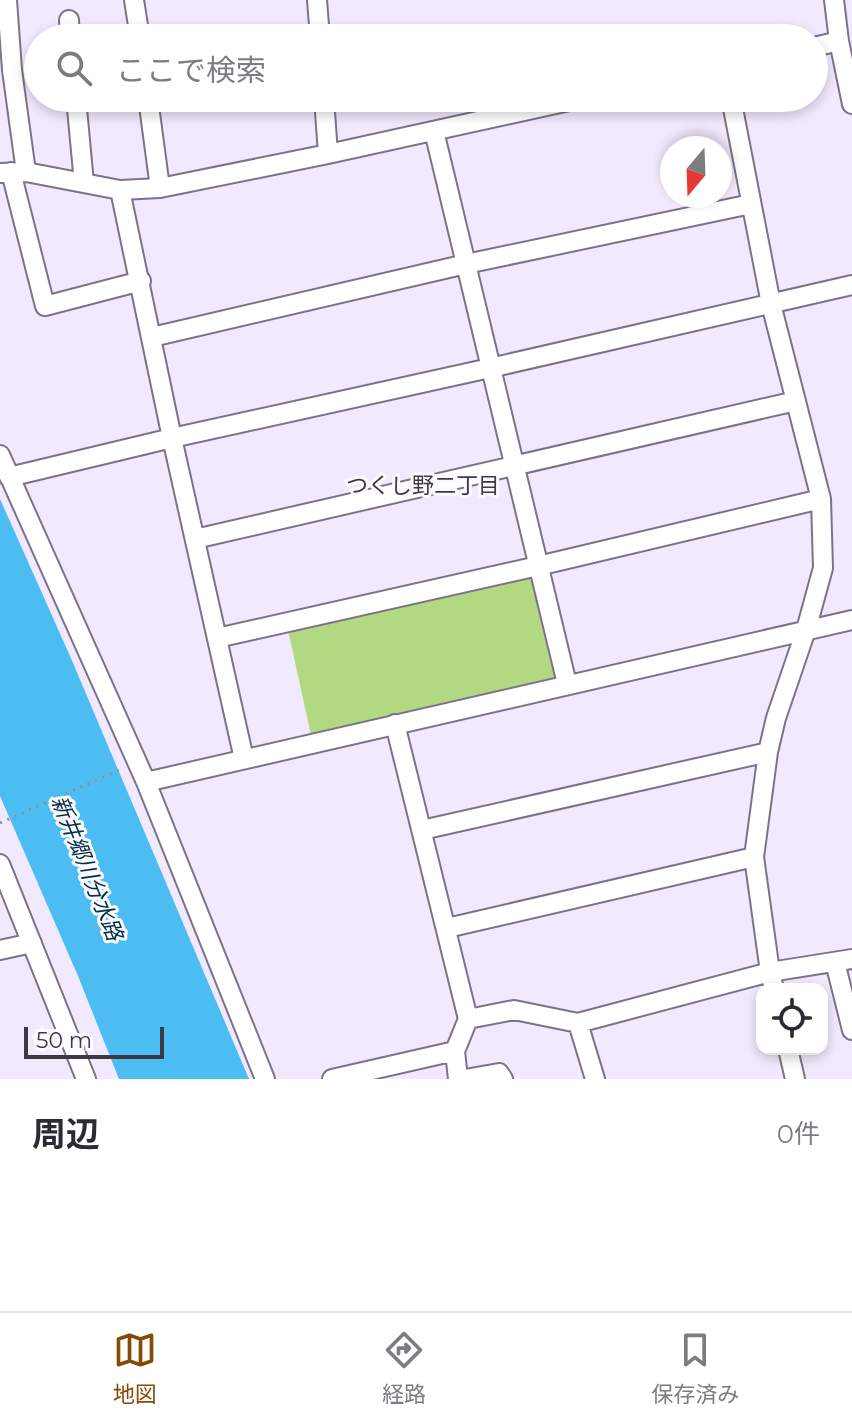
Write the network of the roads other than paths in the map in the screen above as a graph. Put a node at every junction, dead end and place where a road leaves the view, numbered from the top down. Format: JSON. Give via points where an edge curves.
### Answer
{"nodes":[{"id":1,"x":7,"y":0,"type":"edge"},
{"id":2,"x":134,"y":0,"type":"edge"},
{"id":3,"x":317,"y":0,"type":"edge"},
{"id":4,"x":834,"y":0,"type":"edge"},
{"id":5,"x":138,"y":24,"type":"edge"},
{"id":6,"x":319,"y":24,"type":"edge"},
{"id":7,"x":839,"y":41,"type":"junction"},
{"id":8,"x":828,"y":44,"type":"edge"},
{"id":9,"x":6,"y":70,"type":"edge"},
{"id":10,"x":852,"y":104,"type":"edge"},
{"id":11,"x":77,"y":112,"type":"edge"},
{"id":12,"x":150,"y":112,"type":"edge"},
{"id":13,"x":325,"y":112,"type":"edge"},
{"id":14,"x":520,"y":112,"type":"edge"},
{"id":15,"x":734,"y":112,"type":"edge"},
{"id":16,"x":434,"y":131,"type":"junction"},
{"id":17,"x":328,"y":154,"type":"junction"},
{"id":18,"x":12,"y":172,"type":"edge"},
{"id":19,"x":84,"y":183,"type":"junction"},
{"id":20,"x":160,"y":188,"type":"junction"},
{"id":21,"x":120,"y":190,"type":"junction"},
{"id":22,"x":751,"y":204,"type":"junction"},
{"id":23,"x":466,"y":264,"type":"junction"},
{"id":24,"x":141,"y":281,"type":"junction"},
{"id":25,"x":852,"y":285,"type":"edge"},
{"id":26,"x":771,"y":304,"type":"junction"},
{"id":27,"x":152,"y":337,"type":"junction"},
{"id":28,"x":490,"y":368,"type":"junction"},
{"id":29,"x":796,"y":401,"type":"junction"},
{"id":30,"x":172,"y":438,"type":"junction"},
{"id":31,"x":0,"y":455,"type":"edge"},
{"id":32,"x":514,"y":466,"type":"junction"},
{"id":33,"x":9,"y":477,"type":"junction"},
{"id":34,"x":821,"y":499,"type":"junction"},
{"id":35,"x":195,"y":539,"type":"junction"},
{"id":36,"x":538,"y":566,"type":"junction"},
{"id":37,"x":852,"y":620,"type":"edge"},
{"id":38,"x":806,"y":630,"type":"junction"},
{"id":39,"x":217,"y":638,"type":"junction"},
{"id":40,"x":567,"y":684,"type":"junction"},
{"id":41,"x":395,"y":724,"type":"junction"},
{"id":42,"x":768,"y":752,"type":"junction"},
{"id":43,"x":244,"y":759,"type":"junction"},
{"id":44,"x":146,"y":782,"type":"junction"},
{"id":45,"x":422,"y":830,"type":"junction"},
{"id":46,"x":754,"y":857,"type":"junction"},
{"id":47,"x":0,"y":864,"type":"edge"},
{"id":48,"x":447,"y":928,"type":"junction"},
{"id":49,"x":32,"y":943,"type":"junction"},
{"id":50,"x":0,"y":950,"type":"edge"},
{"id":51,"x":844,"y":960,"type":"edge"},
{"id":52,"x":772,"y":980,"type":"edge"},
{"id":53,"x":468,"y":1019,"type":"junction"},
{"id":54,"x":578,"y":1023,"type":"junction"},
{"id":55,"x":852,"y":1030,"type":"edge"},
{"id":56,"x":455,"y":1051,"type":"junction"},
{"id":57,"x":789,"y":1055,"type":"edge"},
{"id":58,"x":86,"y":1079,"type":"edge"},
{"id":59,"x":265,"y":1079,"type":"edge"},
{"id":60,"x":332,"y":1079,"type":"edge"},
{"id":61,"x":458,"y":1079,"type":"edge"},
{"id":62,"x":465,"y":1079,"type":"edge"},
{"id":63,"x":503,"y":1079,"type":"edge"},
{"id":64,"x":595,"y":1079,"type":"edge"},
{"id":65,"x":795,"y":1079,"type":"edge"}],
"edges":[{"from":1,"to":9,"type":"street"},
{"from":2,"to":5,"type":"street"},
{"from":3,"to":6,"type":"street"},
{"from":4,"to":7,"type":"street"},
{"from":7,"to":8,"type":"street"},
{"from":7,"to":10,"type":"street"},
{"from":9,"to":18,"type":"street"},
{"from":11,"to":19,"type":"street"},
{"from":12,"to":20,"type":"street"},
{"from":13,"to":17,"type":"street"},
{"from":14,"to":16,"type":"street"},
{"from":15,"to":22,"type":"street"},
{"from":16,"to":17,"type":"street"},
{"from":16,"to":23,"type":"street"},
{"from":17,"to":20,"type":"street"},
{"from":18,"to":19,"type":"street"},
{"from":18,"to":24,"type":"street","via":[[45,306]]},
{"from":19,"to":21,"type":"street"},
{"from":20,"to":21,"type":"street"},
{"from":21,"to":24,"type":"street"},
{"from":22,"to":23,"type":"street"},
{"from":22,"to":26,"type":"street"},
{"from":23,"to":27,"type":"street"},
{"from":23,"to":28,"type":"street"},
{"from":24,"to":27,"type":"street"},
{"from":25,"to":26,"type":"street"},
{"from":26,"to":28,"type":"street"},
{"from":26,"to":29,"type":"street"},
{"from":27,"to":30,"type":"street"},
{"from":28,"to":30,"type":"street"},
{"from":28,"to":32,"type":"street"},
{"from":29,"to":32,"type":"street"},
{"from":29,"to":34,"type":"street"},
{"from":30,"to":33,"type":"street"},
{"from":30,"to":35,"type":"street"},
{"from":31,"to":33,"type":"street"},
{"from":32,"to":35,"type":"street"},
{"from":32,"to":36,"type":"street"},
{"from":33,"to":44,"type":"street"},
{"from":34,"to":36,"type":"street"},
{"from":34,"to":38,"type":"street","via":[[823,568]]},
{"from":35,"to":39,"type":"street"},
{"from":36,"to":39,"type":"street"},
{"from":36,"to":40,"type":"street"},
{"from":37,"to":38,"type":"street"},
{"from":38,"to":40,"type":"street"},
{"from":38,"to":42,"type":"street"},
{"from":39,"to":43,"type":"street"},
{"from":40,"to":41,"type":"street"},
{"from":41,"to":43,"type":"street"},
{"from":41,"to":45,"type":"street"},
{"from":42,"to":45,"type":"street"},
{"from":42,"to":46,"type":"street"},
{"from":43,"to":44,"type":"street"},
{"from":44,"to":59,"type":"street"},
{"from":45,"to":48,"type":"street"},
{"from":46,"to":48,"type":"street"},
{"from":46,"to":52,"type":"street"},
{"from":47,"to":49,"type":"street"},
{"from":48,"to":53,"type":"street"},
{"from":49,"to":50,"type":"street"},
{"from":49,"to":58,"type":"street"},
{"from":51,"to":52,"type":"street"},
{"from":51,"to":55,"type":"street"},
{"from":52,"to":54,"type":"street"},
{"from":53,"to":54,"type":"street","via":[[514,1010]]},
{"from":53,"to":56,"type":"street"},
{"from":54,"to":64,"type":"street"},
{"from":56,"to":60,"type":"street"},
{"from":56,"to":61,"type":"street"},
{"from":57,"to":65,"type":"street"},
{"from":62,"to":63,"type":"street","via":[[499,1073]]}]}
